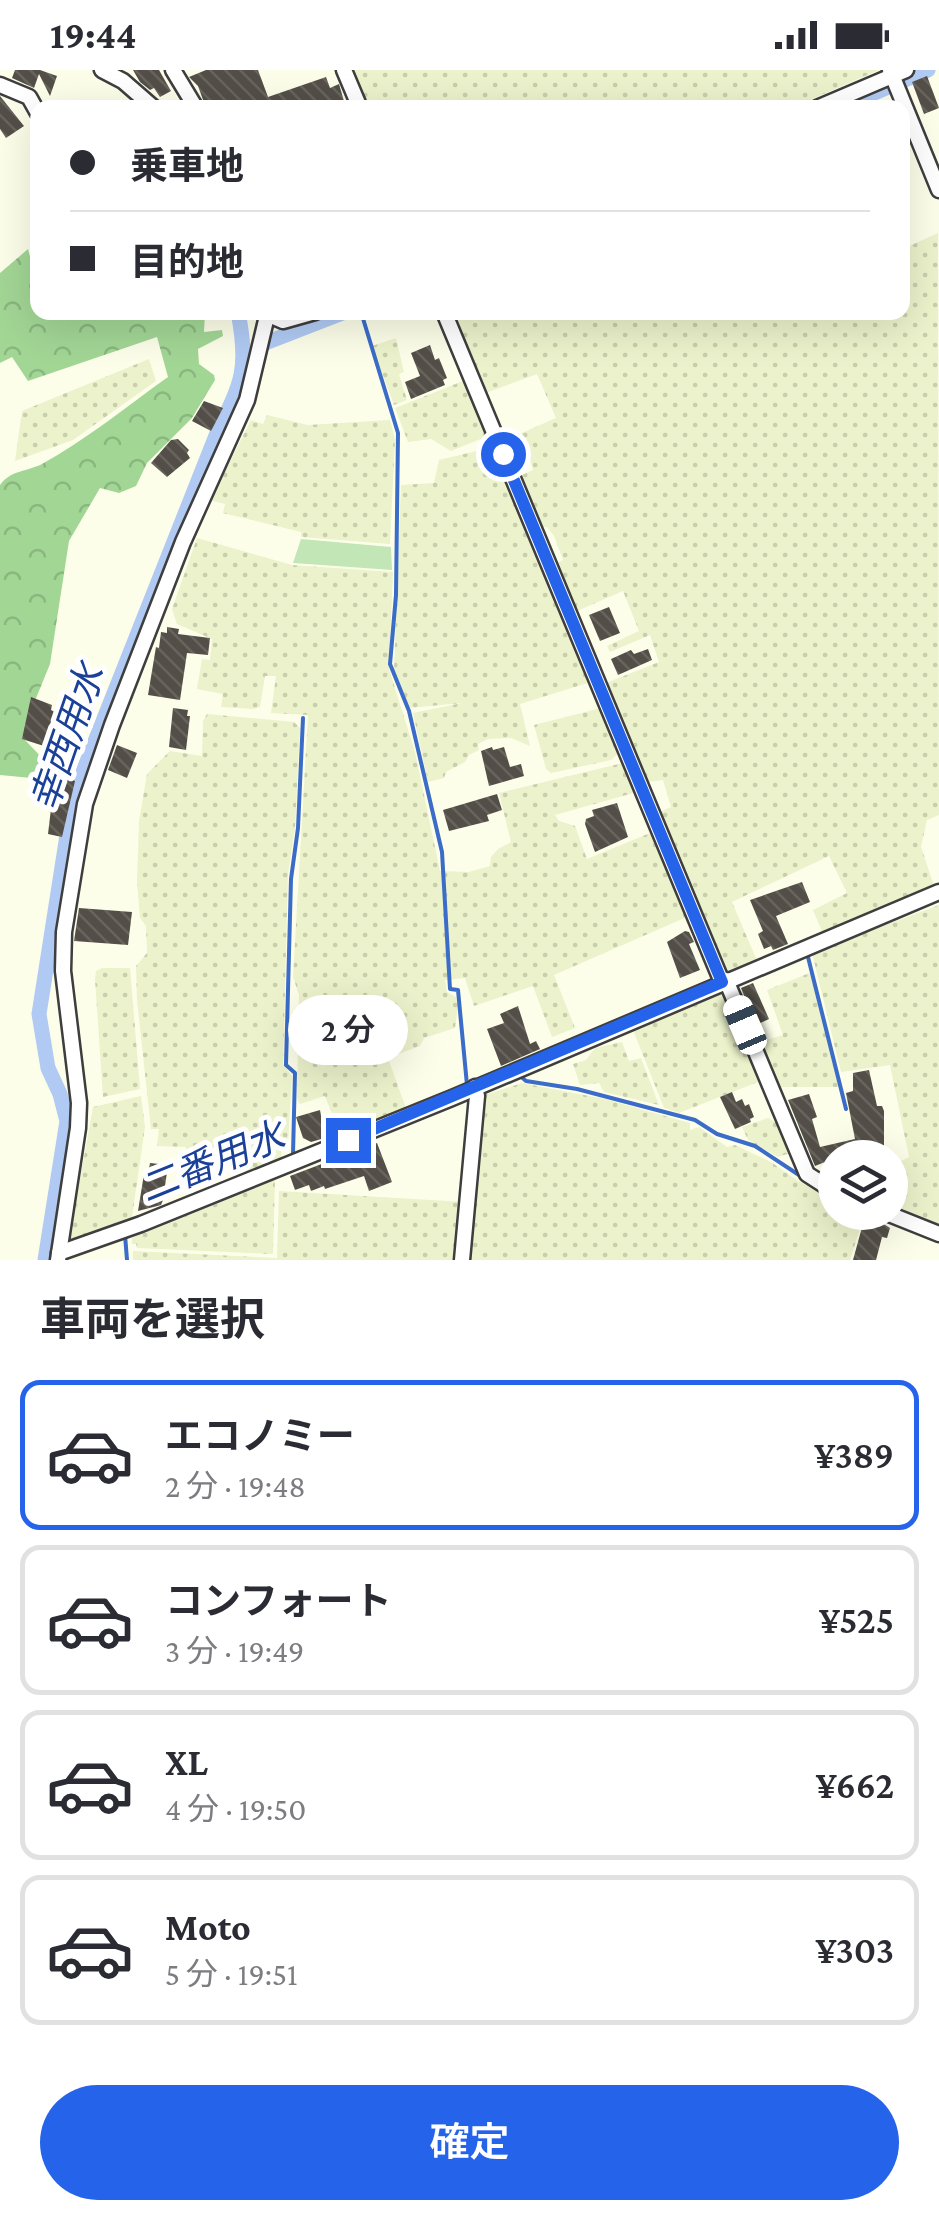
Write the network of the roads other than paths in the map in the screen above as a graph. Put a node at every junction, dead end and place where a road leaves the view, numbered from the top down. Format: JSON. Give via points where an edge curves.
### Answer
{"nodes":[{"id":1,"x":102,"y":70,"type":"edge"},
{"id":2,"x":173,"y":70,"type":"edge"},
{"id":3,"x":344,"y":70,"type":"edge"},
{"id":4,"x":896,"y":77,"type":"edge"},
{"id":5,"x":0,"y":86,"type":"edge"},
{"id":6,"x":31,"y":100,"type":"edge"},
{"id":7,"x":144,"y":100,"type":"edge"},
{"id":8,"x":191,"y":100,"type":"edge"},
{"id":9,"x":357,"y":100,"type":"edge"},
{"id":10,"x":837,"y":100,"type":"edge"},
{"id":11,"x":910,"y":114,"type":"edge"},
{"id":12,"x":939,"y":190,"type":"edge"},
{"id":13,"x":263,"y":320,"type":"edge"},
{"id":14,"x":447,"y":320,"type":"edge"},
{"id":15,"x":939,"y":892,"type":"edge"},
{"id":16,"x":726,"y":984,"type":"junction"},
{"id":17,"x":475,"y":1087,"type":"junction"},
{"id":18,"x":818,"y":1181,"type":"edge"},
{"id":19,"x":908,"y":1222,"type":"edge"},
{"id":20,"x":939,"y":1234,"type":"edge"},
{"id":21,"x":59,"y":1257,"type":"edge"},
{"id":22,"x":462,"y":1260,"type":"edge"}],
"edges":[{"from":1,"to":7,"type":"street"},
{"from":2,"to":8,"type":"street"},
{"from":3,"to":9,"type":"street"},
{"from":4,"to":10,"type":"street"},
{"from":5,"to":6,"type":"street"},
{"from":11,"to":12,"type":"street"},
{"from":13,"to":21,"type":"street","via":[[247,400],[183,542],[88,794],[64,932],[79,1102]]},
{"from":14,"to":16,"type":"street"},
{"from":15,"to":16,"type":"street"},
{"from":16,"to":17,"type":"street"},
{"from":16,"to":18,"type":"street","via":[[808,1174]]},
{"from":17,"to":21,"type":"street"},
{"from":17,"to":22,"type":"street"},
{"from":19,"to":20,"type":"street"}]}
